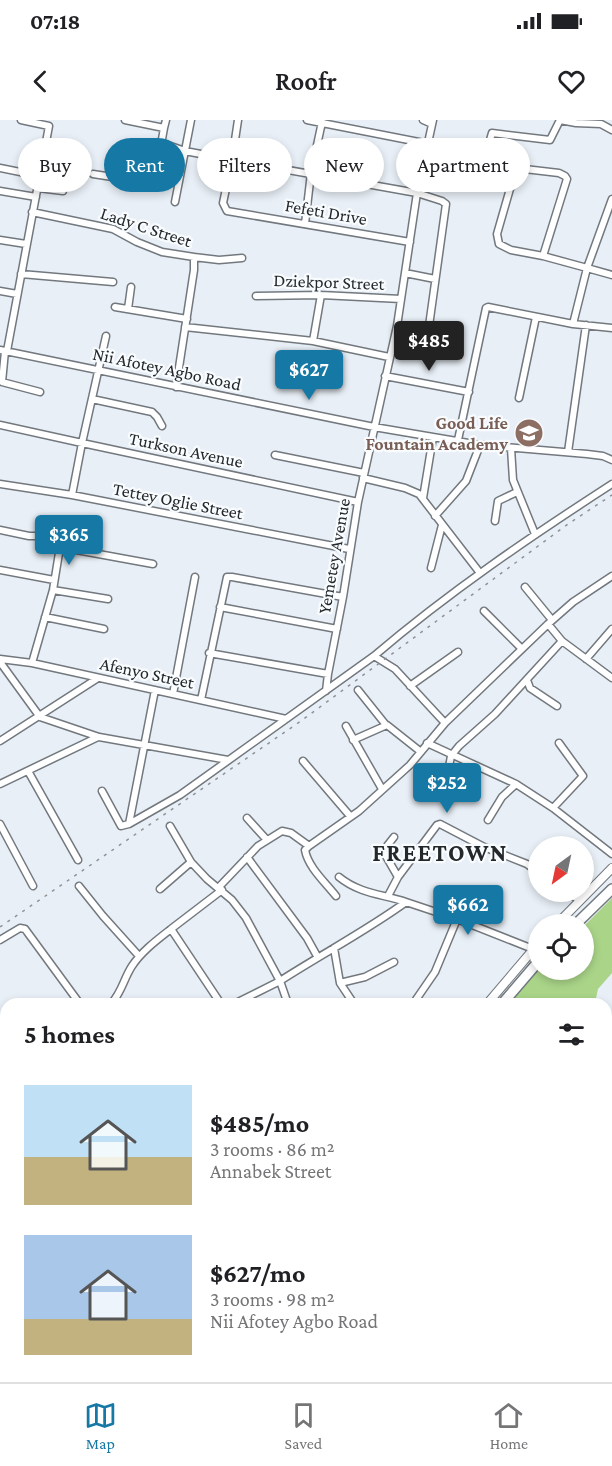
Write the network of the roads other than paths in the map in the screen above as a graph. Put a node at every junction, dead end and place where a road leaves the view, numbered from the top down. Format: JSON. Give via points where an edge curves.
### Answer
{"nodes":[{"id":1,"x":21,"y":120,"type":"edge"},
{"id":2,"x":125,"y":120,"type":"edge"},
{"id":3,"x":166,"y":120,"type":"edge"},
{"id":4,"x":191,"y":120,"type":"edge"},
{"id":5,"x":238,"y":120,"type":"edge"},
{"id":6,"x":307,"y":120,"type":"edge"},
{"id":7,"x":423,"y":120,"type":"edge"},
{"id":8,"x":560,"y":120,"type":"edge"},
{"id":9,"x":322,"y":122,"type":"junction"},
{"id":10,"x":432,"y":122,"type":"edge"},
{"id":11,"x":49,"y":123,"type":"edge"},
{"id":12,"x":164,"y":128,"type":"junction"},
{"id":13,"x":612,"y":130,"type":"edge"},
{"id":14,"x":46,"y":138,"type":"edge"},
{"id":15,"x":163,"y":138,"type":"edge"},
{"id":16,"x":235,"y":138,"type":"edge"},
{"id":17,"x":319,"y":138,"type":"edge"},
{"id":18,"x":400,"y":138,"type":"edge"},
{"id":19,"x":430,"y":138,"type":"edge"},
{"id":20,"x":490,"y":138,"type":"edge"},
{"id":21,"x":185,"y":151,"type":"joint"},
{"id":22,"x":197,"y":153,"type":"edge"},
{"id":23,"x":0,"y":168,"type":"edge"},
{"id":24,"x":530,"y":170,"type":"edge"},
{"id":25,"x":18,"y":172,"type":"edge"},
{"id":26,"x":93,"y":174,"type":"dead end"},
{"id":27,"x":104,"y":176,"type":"edge"},
{"id":28,"x":384,"y":187,"type":"edge"},
{"id":29,"x":0,"y":191,"type":"edge"},
{"id":30,"x":37,"y":192,"type":"edge"},
{"id":31,"x":177,"y":192,"type":"edge"},
{"id":32,"x":225,"y":192,"type":"edge"},
{"id":33,"x":309,"y":192,"type":"edge"},
{"id":34,"x":510,"y":192,"type":"edge"},
{"id":35,"x":417,"y":193,"type":"junction"},
{"id":36,"x":36,"y":197,"type":"junction"},
{"id":37,"x":612,"y":199,"type":"edge"},
{"id":38,"x":175,"y":202,"type":"dead end"},
{"id":39,"x":33,"y":212,"type":"junction"},
{"id":40,"x":305,"y":224,"type":"junction"},
{"id":41,"x":0,"y":240,"type":"edge"},
{"id":42,"x":410,"y":242,"type":"junction"},
{"id":43,"x":26,"y":244,"type":"junction"},
{"id":44,"x":543,"y":256,"type":"junction"},
{"id":45,"x":194,"y":257,"type":"junction"},
{"id":46,"x":242,"y":258,"type":"dead end"},
{"id":47,"x":587,"y":268,"type":"junction"},
{"id":48,"x":405,"y":273,"type":"junction"},
{"id":49,"x":21,"y":274,"type":"junction"},
{"id":50,"x":612,"y":275,"type":"edge"},
{"id":51,"x":435,"y":279,"type":"junction"},
{"id":52,"x":113,"y":282,"type":"dead end"},
{"id":53,"x":131,"y":286,"type":"dead end"},
{"id":54,"x":0,"y":291,"type":"edge"},
{"id":55,"x":17,"y":294,"type":"junction"},
{"id":56,"x":321,"y":295,"type":"junction"},
{"id":57,"x":256,"y":296,"type":"dead end"},
{"id":58,"x":400,"y":299,"type":"junction"},
{"id":59,"x":115,"y":307,"type":"dead end"},
{"id":60,"x":128,"y":309,"type":"junction"},
{"id":61,"x":536,"y":317,"type":"junction"},
{"id":62,"x":187,"y":319,"type":"junction"},
{"id":63,"x":573,"y":324,"type":"junction"},
{"id":64,"x":586,"y":325,"type":"junction"},
{"id":65,"x":185,"y":327,"type":"junction"},
{"id":66,"x":397,"y":327,"type":"junction"},
{"id":67,"x":612,"y":328,"type":"edge"},
{"id":68,"x":106,"y":336,"type":"dead end"},
{"id":69,"x":313,"y":341,"type":"junction"},
{"id":70,"x":4,"y":351,"type":"edge"},
{"id":71,"x":389,"y":357,"type":"junction"},
{"id":72,"x":99,"y":370,"type":"junction"},
{"id":73,"x":385,"y":376,"type":"junction"},
{"id":74,"x":176,"y":387,"type":"junction"},
{"id":75,"x":40,"y":392,"type":"dead end"},
{"id":76,"x":469,"y":392,"type":"junction"},
{"id":77,"x":519,"y":398,"type":"dead end"},
{"id":78,"x":92,"y":399,"type":"junction"},
{"id":79,"x":0,"y":425,"type":"edge"},
{"id":80,"x":162,"y":426,"type":"dead end"},
{"id":81,"x":374,"y":427,"type":"junction"},
{"id":82,"x":433,"y":437,"type":"junction"},
{"id":83,"x":458,"y":440,"type":"junction"},
{"id":84,"x":82,"y":443,"type":"junction"},
{"id":85,"x":480,"y":444,"type":"junction"},
{"id":86,"x":511,"y":448,"type":"junction"},
{"id":87,"x":568,"y":452,"type":"junction"},
{"id":88,"x":275,"y":455,"type":"dead end"},
{"id":89,"x":612,"y":460,"type":"edge"},
{"id":90,"x":364,"y":475,"type":"junction"},
{"id":91,"x":0,"y":484,"type":"edge"},
{"id":92,"x":612,"y":484,"type":"edge"},
{"id":93,"x":517,"y":492,"type":"junction"},
{"id":94,"x":72,"y":495,"type":"junction"},
{"id":95,"x":423,"y":498,"type":"junction"},
{"id":96,"x":358,"y":502,"type":"junction"},
{"id":97,"x":435,"y":516,"type":"junction"},
{"id":98,"x":495,"y":521,"type":"dead end"},
{"id":99,"x":442,"y":525,"type":"junction"},
{"id":100,"x":0,"y":530,"type":"edge"},
{"id":101,"x":535,"y":534,"type":"junction"},
{"id":102,"x":60,"y":547,"type":"junction"},
{"id":103,"x":349,"y":549,"type":"junction"},
{"id":104,"x":153,"y":564,"type":"dead end"},
{"id":105,"x":431,"y":568,"type":"dead end"},
{"id":106,"x":0,"y":570,"type":"edge"},
{"id":107,"x":480,"y":573,"type":"junction"},
{"id":108,"x":612,"y":576,"type":"edge"},
{"id":109,"x":195,"y":577,"type":"dead end"},
{"id":110,"x":54,"y":580,"type":"junction"},
{"id":111,"x":525,"y":586,"type":"dead end"},
{"id":112,"x":53,"y":590,"type":"junction"},
{"id":113,"x":343,"y":597,"type":"junction"},
{"id":114,"x":108,"y":599,"type":"dead end"},
{"id":115,"x":220,"y":607,"type":"junction"},
{"id":116,"x":484,"y":611,"type":"dead end"},
{"id":117,"x":45,"y":617,"type":"junction"},
{"id":118,"x":550,"y":622,"type":"junction"},
{"id":119,"x":104,"y":629,"type":"dead end"},
{"id":120,"x":337,"y":629,"type":"junction"},
{"id":121,"x":612,"y":629,"type":"edge"},
{"id":122,"x":562,"y":641,"type":"junction"},
{"id":123,"x":522,"y":650,"type":"junction"},
{"id":124,"x":458,"y":652,"type":"dead end"},
{"id":125,"x":209,"y":653,"type":"junction"},
{"id":126,"x":374,"y":656,"type":"junction"},
{"id":127,"x":586,"y":659,"type":"junction"},
{"id":128,"x":0,"y":661,"type":"edge"},
{"id":129,"x":32,"y":663,"type":"junction"},
{"id":130,"x":328,"y":674,"type":"junction"},
{"id":131,"x":98,"y":678,"type":"junction"},
{"id":132,"x":612,"y":678,"type":"edge"},
{"id":133,"x":527,"y":680,"type":"junction"},
{"id":134,"x":410,"y":686,"type":"junction"},
{"id":135,"x":155,"y":690,"type":"junction"},
{"id":136,"x":358,"y":690,"type":"dead end"},
{"id":137,"x":326,"y":691,"type":"junction"},
{"id":138,"x":173,"y":694,"type":"junction"},
{"id":139,"x":201,"y":700,"type":"junction"},
{"id":140,"x":557,"y":706,"type":"dead end"},
{"id":141,"x":40,"y":717,"type":"junction"},
{"id":142,"x":286,"y":719,"type":"junction"},
{"id":143,"x":445,"y":723,"type":"junction"},
{"id":144,"x":386,"y":725,"type":"junction"},
{"id":145,"x":346,"y":726,"type":"dead end"},
{"id":146,"x":99,"y":736,"type":"junction"},
{"id":147,"x":353,"y":740,"type":"junction"},
{"id":148,"x":0,"y":741,"type":"edge"},
{"id":149,"x":427,"y":743,"type":"junction"},
{"id":150,"x":559,"y":743,"type":"dead end"},
{"id":151,"x":144,"y":746,"type":"junction"},
{"id":152,"x":421,"y":752,"type":"junction"},
{"id":153,"x":451,"y":756,"type":"junction"},
{"id":154,"x":228,"y":760,"type":"junction"},
{"id":155,"x":303,"y":761,"type":"dead end"},
{"id":156,"x":28,"y":771,"type":"junction"},
{"id":157,"x":0,"y":784,"type":"edge"},
{"id":158,"x":516,"y":784,"type":"junction"},
{"id":159,"x":382,"y":789,"type":"junction"},
{"id":160,"x":102,"y":790,"type":"dead end"},
{"id":161,"x":431,"y":791,"type":"dead end"},
{"id":162,"x":553,"y":808,"type":"junction"},
{"id":163,"x":350,"y":816,"type":"junction"},
{"id":164,"x":248,"y":818,"type":"dead end"},
{"id":165,"x":488,"y":820,"type":"dead end"},
{"id":166,"x":0,"y":824,"type":"edge"},
{"id":167,"x":129,"y":824,"type":"junction"},
{"id":168,"x":170,"y":826,"type":"dead end"},
{"id":169,"x":394,"y":837,"type":"dead end"},
{"id":170,"x":266,"y":839,"type":"junction"},
{"id":171,"x":309,"y":846,"type":"junction"},
{"id":172,"x":612,"y":854,"type":"edge"},
{"id":173,"x":247,"y":857,"type":"junction"},
{"id":174,"x":78,"y":860,"type":"dead end"},
{"id":175,"x":191,"y":862,"type":"junction"},
{"id":176,"x":528,"y":865,"type":"edge"},
{"id":177,"x":612,"y":868,"type":"edge"},
{"id":178,"x":339,"y":877,"type":"dead end"},
{"id":179,"x":398,"y":877,"type":"junction"},
{"id":180,"x":33,"y":885,"type":"dead end"},
{"id":181,"x":594,"y":885,"type":"edge"},
{"id":182,"x":79,"y":886,"type":"dead end"},
{"id":183,"x":160,"y":889,"type":"dead end"},
{"id":184,"x":220,"y":889,"type":"junction"},
{"id":185,"x":612,"y":889,"type":"edge"},
{"id":186,"x":336,"y":896,"type":"dead end"},
{"id":187,"x":388,"y":896,"type":"junction"},
{"id":188,"x":406,"y":902,"type":"junction"},
{"id":189,"x":577,"y":902,"type":"edge"},
{"id":190,"x":566,"y":914,"type":"edge"},
{"id":191,"x":586,"y":914,"type":"edge"},
{"id":192,"x":457,"y":919,"type":"junction"},
{"id":193,"x":171,"y":929,"type":"junction"},
{"id":194,"x":0,"y":940,"type":"edge"},
{"id":195,"x":528,"y":945,"type":"edge"},
{"id":196,"x":334,"y":948,"type":"junction"},
{"id":197,"x":139,"y":956,"type":"junction"},
{"id":198,"x":318,"y":956,"type":"junction"},
{"id":199,"x":528,"y":958,"type":"edge"},
{"id":200,"x":394,"y":962,"type":"dead end"},
{"id":201,"x":528,"y":974,"type":"edge"},
{"id":202,"x":280,"y":981,"type":"junction"},
{"id":203,"x":340,"y":983,"type":"junction"},
{"id":204,"x":76,"y":998,"type":"edge"},
{"id":205,"x":116,"y":998,"type":"edge"},
{"id":206,"x":217,"y":998,"type":"edge"},
{"id":207,"x":246,"y":998,"type":"edge"},
{"id":208,"x":286,"y":998,"type":"edge"},
{"id":209,"x":350,"y":998,"type":"edge"},
{"id":210,"x":417,"y":998,"type":"edge"},
{"id":211,"x":492,"y":998,"type":"edge"},
{"id":212,"x":507,"y":998,"type":"edge"}],
"edges":[{"from":1,"to":11,"type":"street"},
{"from":2,"to":12,"type":"street"},
{"from":3,"to":12,"type":"street"},
{"from":4,"to":21,"type":"street"},
{"from":5,"to":16,"type":"street"},
{"from":6,"to":9,"type":"street"},
{"from":7,"to":10,"type":"street"},
{"from":8,"to":13,"type":"street","via":[[601,124]]},
{"from":8,"to":20,"type":"street","via":[[550,140],[492,133]]},
{"from":9,"to":17,"type":"street"},
{"from":9,"to":18,"type":"street"},
{"from":10,"to":19,"type":"street","name":"Yemetey Avenue"},
{"from":11,"to":14,"type":"street"},
{"from":12,"to":15,"type":"street"},
{"from":21,"to":22,"type":"street"},
{"from":23,"to":25,"type":"street"},
{"from":24,"to":44,"type":"street","via":[[559,173],[567,179]]},
{"from":26,"to":27,"type":"street"},
{"from":28,"to":35,"type":"street","name":"Fefeti Drive"},
{"from":29,"to":36,"type":"street"},
{"from":30,"to":36,"type":"street"},
{"from":31,"to":38,"type":"street"},
{"from":32,"to":40,"type":"street","name":"Fefeti Drive","via":[[223,203],[227,211]]},
{"from":33,"to":40,"type":"street"},
{"from":34,"to":44,"type":"street","via":[[499,244]]},
{"from":35,"to":42,"type":"street","name":"Yemetey Avenue"},
{"from":35,"to":51,"type":"street","name":"Fefeti Drive","via":[[446,204]]},
{"from":36,"to":39,"type":"street"},
{"from":37,"to":47,"type":"street"},
{"from":39,"to":43,"type":"street"},
{"from":39,"to":45,"type":"street","name":"Lady C Street","via":[[113,230],[162,252]]},
{"from":40,"to":42,"type":"street","name":"Fefeti Drive"},
{"from":41,"to":43,"type":"street"},
{"from":42,"to":48,"type":"street","name":"Yemetey Avenue"},
{"from":43,"to":49,"type":"street"},
{"from":44,"to":47,"type":"street"},
{"from":45,"to":46,"type":"street"},
{"from":45,"to":62,"type":"street","name":"Lady C Street"},
{"from":47,"to":50,"type":"street"},
{"from":47,"to":63,"type":"street"},
{"from":48,"to":51,"type":"street"},
{"from":48,"to":58,"type":"street","name":"Yemetey Avenue"},
{"from":49,"to":52,"type":"street"},
{"from":49,"to":55,"type":"street"},
{"from":51,"to":66,"type":"street","via":[[428,328]]},
{"from":53,"to":60,"type":"street"},
{"from":54,"to":55,"type":"street"},
{"from":55,"to":70,"type":"street"},
{"from":56,"to":57,"type":"street","name":"Dziekpor Street"},
{"from":56,"to":58,"type":"street","name":"Dziekpor Street"},
{"from":56,"to":69,"type":"street"},
{"from":58,"to":66,"type":"street","name":"Yemetey Avenue"},
{"from":59,"to":60,"type":"street"},
{"from":60,"to":62,"type":"street"},
{"from":61,"to":63,"type":"street"},
{"from":61,"to":76,"type":"street","via":[[486,308]]},
{"from":61,"to":77,"type":"street"},
{"from":62,"to":65,"type":"street","name":"Lady C Street"},
{"from":63,"to":64,"type":"street"},
{"from":64,"to":67,"type":"street"},
{"from":64,"to":87,"type":"street"},
{"from":65,"to":69,"type":"street"},
{"from":65,"to":74,"type":"street","name":"Lady C Street"},
{"from":66,"to":71,"type":"street","name":"Yemetey Avenue"},
{"from":68,"to":72,"type":"street"},
{"from":69,"to":71,"type":"street"},
{"from":70,"to":72,"type":"street","name":"Nii Afotey Agbo Road"},
{"from":70,"to":75,"type":"street","via":[[2,382]]},
{"from":71,"to":73,"type":"street","name":"Yemetey Avenue"},
{"from":72,"to":74,"type":"street","name":"Nii Afotey Agbo Road"},
{"from":72,"to":78,"type":"street"},
{"from":73,"to":76,"type":"street"},
{"from":73,"to":81,"type":"street","name":"Yemetey Avenue"},
{"from":74,"to":81,"type":"street","name":"Nii Afotey Agbo Road"},
{"from":76,"to":83,"type":"street"},
{"from":78,"to":80,"type":"street","via":[[152,412]]},
{"from":78,"to":84,"type":"street"},
{"from":79,"to":84,"type":"street","name":"Turkson Avenue"},
{"from":81,"to":82,"type":"street","name":"Nii Afotey Agbo Road"},
{"from":81,"to":90,"type":"street","name":"Yemetey Avenue"},
{"from":82,"to":83,"type":"street","name":"Nii Afotey Agbo Road"},
{"from":82,"to":95,"type":"street"},
{"from":83,"to":85,"type":"street","name":"Nii Afotey Agbo Road"},
{"from":84,"to":94,"type":"street"},
{"from":84,"to":96,"type":"street","name":"Turkson Avenue"},
{"from":85,"to":86,"type":"street","name":"Nii Afotey Agbo Road"},
{"from":85,"to":97,"type":"street","via":[[466,481]]},
{"from":86,"to":87,"type":"street","name":"Nii Afotey Agbo Road"},
{"from":86,"to":93,"type":"street"},
{"from":87,"to":89,"type":"street","name":"Nii Afotey Agbo Road"},
{"from":88,"to":90,"type":"street"},
{"from":90,"to":95,"type":"street"},
{"from":90,"to":96,"type":"street","name":"Yemetey Avenue"},
{"from":91,"to":94,"type":"street","name":"Tettey Oglie Street"},
{"from":92,"to":101,"type":"street"},
{"from":93,"to":98,"type":"street","via":[[498,501]]},
{"from":93,"to":101,"type":"street"},
{"from":94,"to":103,"type":"street","name":"Tettey Oglie Street"},
{"from":95,"to":97,"type":"street"},
{"from":96,"to":103,"type":"street","name":"Yemetey Avenue"},
{"from":97,"to":99,"type":"street"},
{"from":99,"to":105,"type":"street"},
{"from":99,"to":107,"type":"street"},
{"from":100,"to":102,"type":"street","via":[[54,536]]},
{"from":101,"to":107,"type":"street"},
{"from":102,"to":104,"type":"street"},
{"from":102,"to":110,"type":"street"},
{"from":103,"to":113,"type":"street","name":"Yemetey Avenue"},
{"from":106,"to":110,"type":"street"},
{"from":107,"to":126,"type":"street"},
{"from":108,"to":118,"type":"street"},
{"from":109,"to":138,"type":"street"},
{"from":110,"to":112,"type":"street"},
{"from":111,"to":118,"type":"street"},
{"from":112,"to":114,"type":"street"},
{"from":112,"to":117,"type":"street"},
{"from":113,"to":115,"type":"street","via":[[229,577],[224,582]]},
{"from":113,"to":120,"type":"street","name":"Yemetey Avenue"},
{"from":115,"to":120,"type":"street"},
{"from":115,"to":125,"type":"street"},
{"from":116,"to":123,"type":"street"},
{"from":117,"to":119,"type":"street"},
{"from":117,"to":129,"type":"street"},
{"from":118,"to":122,"type":"street"},
{"from":118,"to":123,"type":"street"},
{"from":120,"to":130,"type":"street","name":"Yemetey Avenue"},
{"from":121,"to":127,"type":"street"},
{"from":122,"to":127,"type":"street"},
{"from":122,"to":133,"type":"street"},
{"from":123,"to":143,"type":"street"},
{"from":124,"to":134,"type":"street"},
{"from":125,"to":130,"type":"street"},
{"from":125,"to":139,"type":"street"},
{"from":126,"to":134,"type":"street","via":[[392,666]]},
{"from":126,"to":137,"type":"street"},
{"from":127,"to":132,"type":"street"},
{"from":128,"to":129,"type":"street","name":"Afenyo Street"},
{"from":128,"to":141,"type":"street"},
{"from":129,"to":131,"type":"street","name":"Afenyo Street"},
{"from":130,"to":137,"type":"street","name":"Yemetey Avenue"},
{"from":131,"to":135,"type":"street","name":"Afenyo Street"},
{"from":131,"to":141,"type":"street"},
{"from":133,"to":140,"type":"street","via":[[530,688]]},
{"from":133,"to":153,"type":"street"},
{"from":134,"to":143,"type":"street"},
{"from":135,"to":138,"type":"street","name":"Afenyo Street"},
{"from":135,"to":151,"type":"street"},
{"from":136,"to":144,"type":"street"},
{"from":137,"to":142,"type":"street"},
{"from":138,"to":139,"type":"street","name":"Afenyo Street"},
{"from":139,"to":142,"type":"street","name":"Afenyo Street"},
{"from":141,"to":146,"type":"street"},
{"from":141,"to":148,"type":"street"},
{"from":142,"to":154,"type":"street"},
{"from":143,"to":149,"type":"street"},
{"from":144,"to":147,"type":"street"},
{"from":144,"to":152,"type":"street"},
{"from":145,"to":147,"type":"street"},
{"from":146,"to":151,"type":"street"},
{"from":146,"to":156,"type":"street"},
{"from":147,"to":159,"type":"street"},
{"from":149,"to":152,"type":"street"},
{"from":149,"to":153,"type":"street"},
{"from":150,"to":162,"type":"street","via":[[583,777]]},
{"from":151,"to":154,"type":"street"},
{"from":151,"to":167,"type":"street"},
{"from":152,"to":159,"type":"street"},
{"from":153,"to":158,"type":"street"},
{"from":153,"to":161,"type":"street","via":[[449,767]]},
{"from":154,"to":167,"type":"street"},
{"from":155,"to":163,"type":"street"},
{"from":156,"to":157,"type":"street"},
{"from":156,"to":174,"type":"street"},
{"from":158,"to":162,"type":"street"},
{"from":158,"to":165,"type":"street","via":[[502,797]]},
{"from":159,"to":163,"type":"street"},
{"from":160,"to":167,"type":"street","via":[[118,824]]},
{"from":162,"to":172,"type":"street"},
{"from":163,"to":171,"type":"street"},
{"from":164,"to":170,"type":"street"},
{"from":166,"to":180,"type":"street"},
{"from":168,"to":175,"type":"street"},
{"from":169,"to":179,"type":"street","via":[[383,851]]},
{"from":170,"to":171,"type":"street","via":[[282,831]]},
{"from":170,"to":173,"type":"street"},
{"from":171,"to":186,"type":"street","via":[[306,855]]},
{"from":173,"to":184,"type":"street"},
{"from":173,"to":198,"type":"street"},
{"from":175,"to":183,"type":"street"},
{"from":175,"to":184,"type":"street"},
{"from":176,"to":179,"type":"street","via":[[440,824]]},
{"from":177,"to":181,"type":"street"},
{"from":178,"to":187,"type":"street","via":[[352,888]]},
{"from":179,"to":187,"type":"street"},
{"from":182,"to":197,"type":"street"},
{"from":184,"to":193,"type":"street"},
{"from":184,"to":202,"type":"street","via":[[246,918]]},
{"from":185,"to":191,"type":"highway"},
{"from":187,"to":188,"type":"street"},
{"from":188,"to":192,"type":"street"},
{"from":188,"to":196,"type":"street"},
{"from":189,"to":190,"type":"street"},
{"from":192,"to":195,"type":"street"},
{"from":192,"to":210,"type":"street","via":[[435,972]]},
{"from":193,"to":197,"type":"street"},
{"from":193,"to":206,"type":"street"},
{"from":194,"to":204,"type":"street","via":[[25,929]]},
{"from":196,"to":198,"type":"street"},
{"from":196,"to":203,"type":"street"},
{"from":197,"to":205,"type":"street"},
{"from":198,"to":202,"type":"street"},
{"from":199,"to":211,"type":"street"},
{"from":200,"to":203,"type":"street","via":[[364,977]]},
{"from":201,"to":212,"type":"highway"},
{"from":202,"to":207,"type":"street"},
{"from":202,"to":208,"type":"street"},
{"from":203,"to":209,"type":"street"}]}
